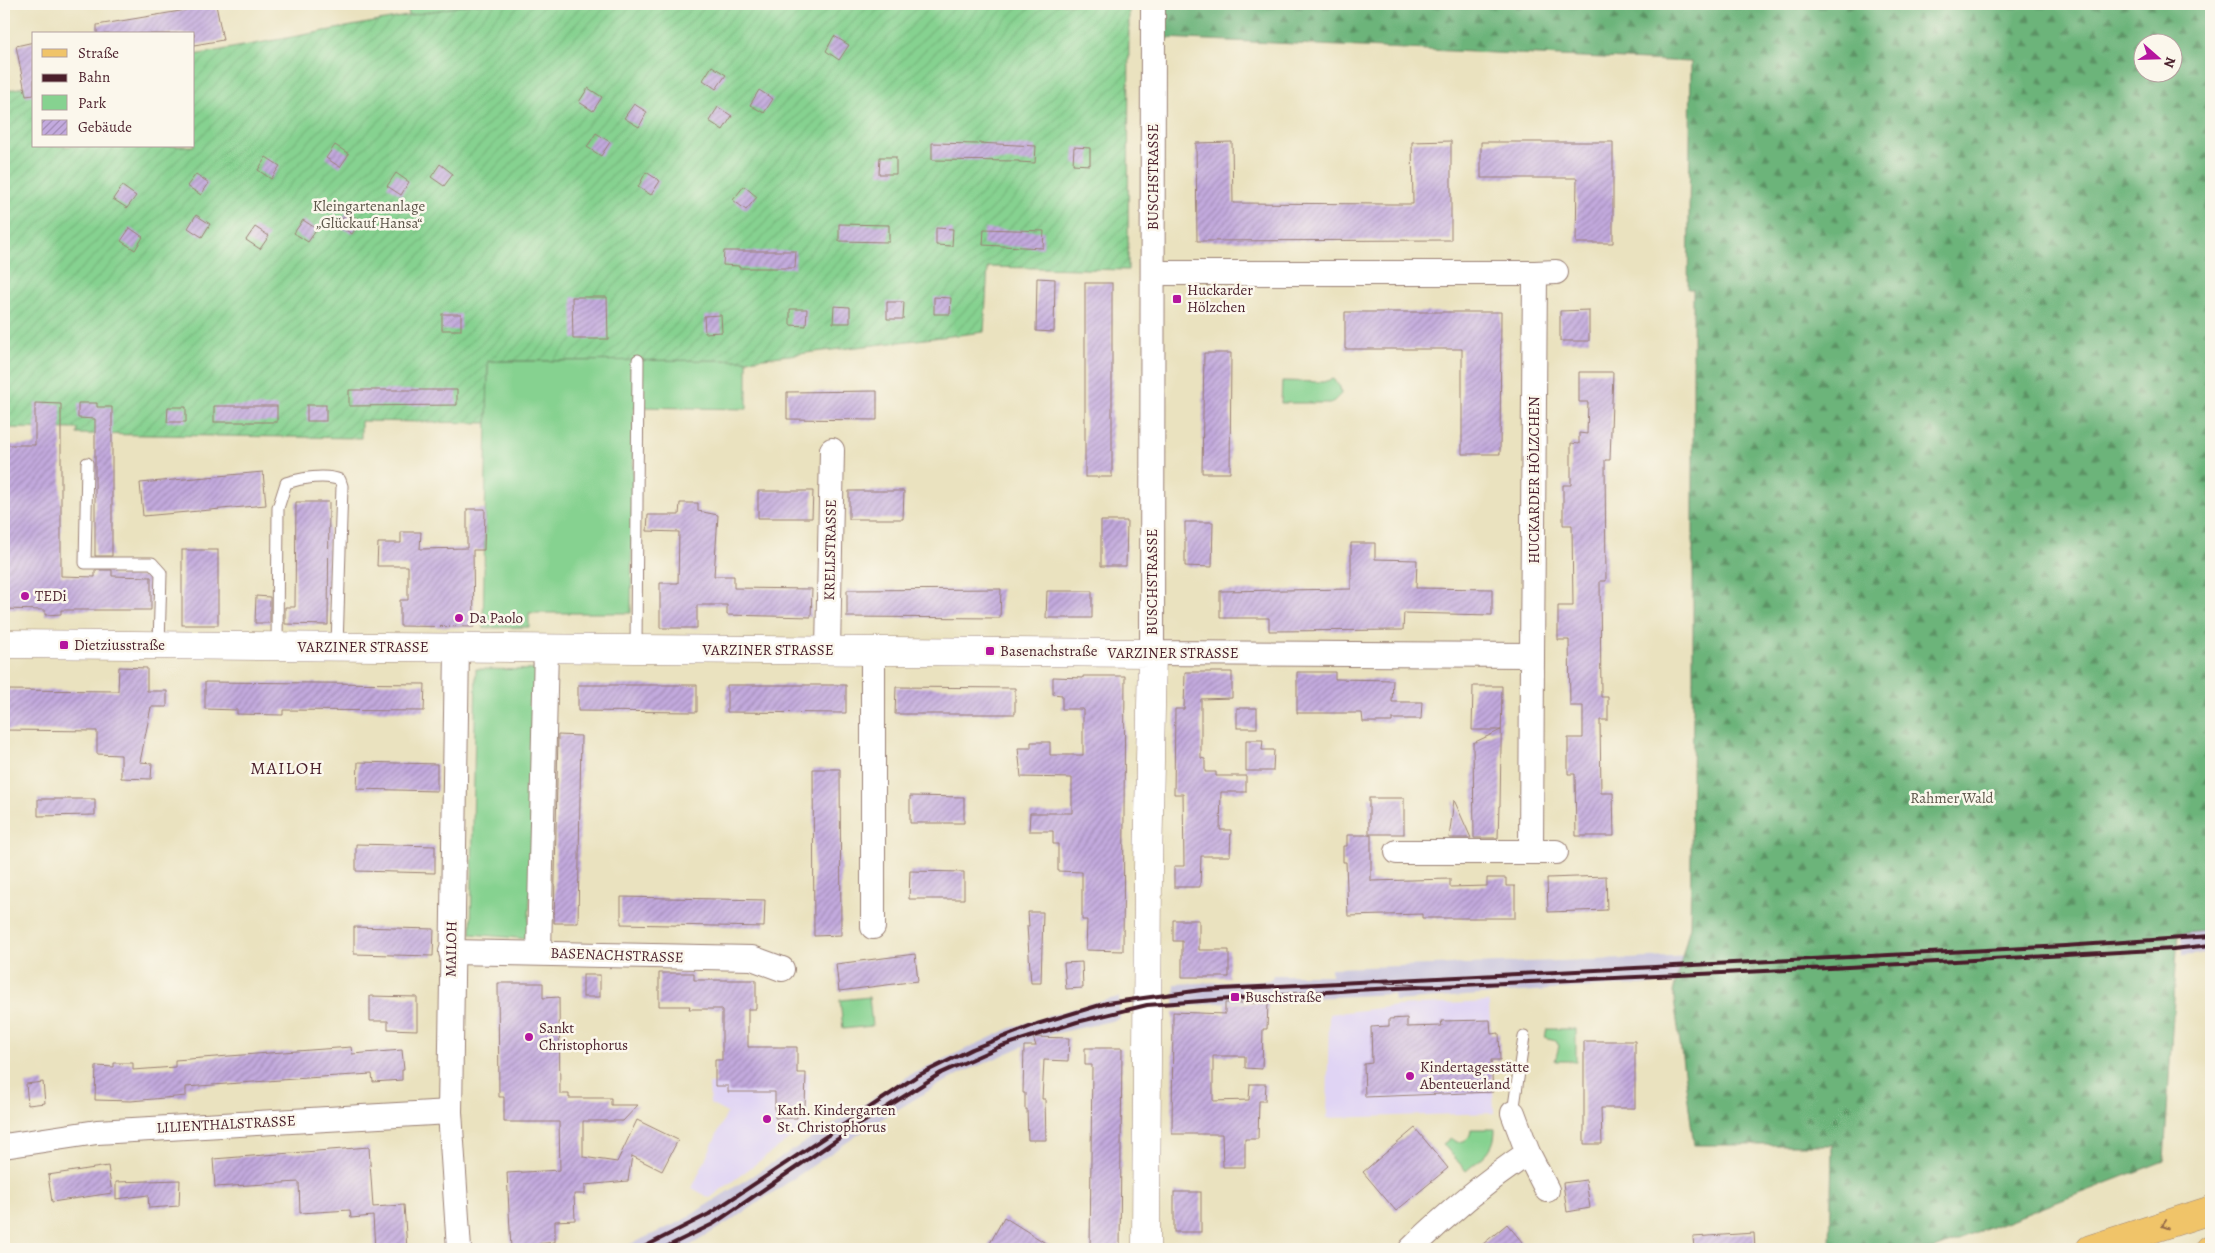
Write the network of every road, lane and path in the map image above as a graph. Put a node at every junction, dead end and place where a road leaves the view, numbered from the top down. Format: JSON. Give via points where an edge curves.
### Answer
{"nodes":[{"id":1,"x":1154,"y":4,"type":"edge"},
{"id":2,"x":1153,"y":273,"type":"junction"},
{"id":3,"x":638,"y":360,"type":"dead end"},
{"id":4,"x":832,"y":450,"type":"dead end"},
{"id":5,"x":87,"y":463,"type":"dead end"},
{"id":6,"x":4,"y":644,"type":"edge"},
{"id":7,"x":159,"y":646,"type":"junction"},
{"id":8,"x":278,"y":646,"type":"junction"},
{"id":9,"x":337,"y":647,"type":"junction"},
{"id":10,"x":457,"y":648,"type":"junction"},
{"id":11,"x":546,"y":648,"type":"junction"},
{"id":12,"x":636,"y":649,"type":"junction"},
{"id":13,"x":828,"y":650,"type":"junction"},
{"id":14,"x":873,"y":650,"type":"junction"},
{"id":15,"x":1152,"y":653,"type":"junction"},
{"id":16,"x":1532,"y":655,"type":"junction"},
{"id":17,"x":1397,"y":852,"type":"dead end"},
{"id":18,"x":1532,"y":852,"type":"junction"},
{"id":19,"x":1556,"y":852,"type":"dead end"},
{"id":20,"x":873,"y":927,"type":"dead end"},
{"id":21,"x":451,"y":952,"type":"junction"},
{"id":22,"x":540,"y":952,"type":"junction"},
{"id":23,"x":782,"y":969,"type":"dead end"},
{"id":24,"x":1524,"y":1037,"type":"dead end"},
{"id":25,"x":450,"y":1112,"type":"junction"},
{"id":26,"x":1513,"y":1113,"type":"joint"},
{"id":27,"x":4,"y":1146,"type":"edge"},
{"id":28,"x":1528,"y":1153,"type":"junction"},
{"id":29,"x":1547,"y":1190,"type":"dead end"},
{"id":30,"x":2211,"y":1210,"type":"edge"},
{"id":31,"x":459,"y":1249,"type":"edge"},
{"id":32,"x":1146,"y":1249,"type":"edge"},
{"id":33,"x":1411,"y":1249,"type":"edge"},
{"id":34,"x":2090,"y":1249,"type":"edge"}],
"edges":[{"from":1,"to":2,"type":"street","name":"BUSCHSTRASSE"},
{"from":2,"to":15,"type":"street","name":"BUSCHSTRASSE"},
{"from":2,"to":16,"type":"street","name":"HUCKARDER HÖLZCHEN","via":[[1546,272]]},
{"from":3,"to":12,"type":"lane"},
{"from":4,"to":13,"type":"street","name":"KRELLSTRASSE"},
{"from":5,"to":7,"type":"lane","via":[[85,563],[152,563],[161,573]]},
{"from":6,"to":7,"type":"street","name":"VARZINER STRASSE"},
{"from":7,"to":8,"type":"street","name":"VARZINER STRASSE"},
{"from":8,"to":9,"type":"street","name":"VARZINER STRASSE"},
{"from":8,"to":9,"type":"lane","via":[[278,508],[281,496],[286,483],[334,477],[342,486]]},
{"from":9,"to":10,"type":"street","name":"VARZINER STRASSE"},
{"from":10,"to":11,"type":"street","name":"VARZINER STRASSE"},
{"from":10,"to":21,"type":"street","name":"MAILOH"},
{"from":11,"to":12,"type":"street","name":"VARZINER STRASSE"},
{"from":11,"to":22,"type":"street"},
{"from":12,"to":13,"type":"street","name":"VARZINER STRASSE"},
{"from":13,"to":14,"type":"street","name":"VARZINER STRASSE"},
{"from":14,"to":15,"type":"street","name":"VARZINER STRASSE"},
{"from":14,"to":20,"type":"street"},
{"from":15,"to":16,"type":"street","name":"VARZINER STRASSE"},
{"from":15,"to":32,"type":"street","name":"BUSCHSTRASSE"},
{"from":16,"to":18,"type":"street"},
{"from":17,"to":18,"type":"street"},
{"from":18,"to":19,"type":"street"},
{"from":21,"to":22,"type":"street","name":"BASENACHSTRASSE"},
{"from":21,"to":25,"type":"street","name":"MAILOH"},
{"from":22,"to":23,"type":"street","name":"BASENACHSTRASSE","via":[[752,958]]},
{"from":24,"to":26,"type":"lane"},
{"from":25,"to":27,"type":"street","name":"LILIENTHALSTRASSE","via":[[97,1132]]},
{"from":25,"to":31,"type":"street","name":"MAILOH"},
{"from":26,"to":28,"type":"street"},
{"from":28,"to":29,"type":"street"},
{"from":28,"to":33,"type":"street","via":[[1458,1204]]},
{"from":30,"to":34,"type":"main road","one_way":true}]}
